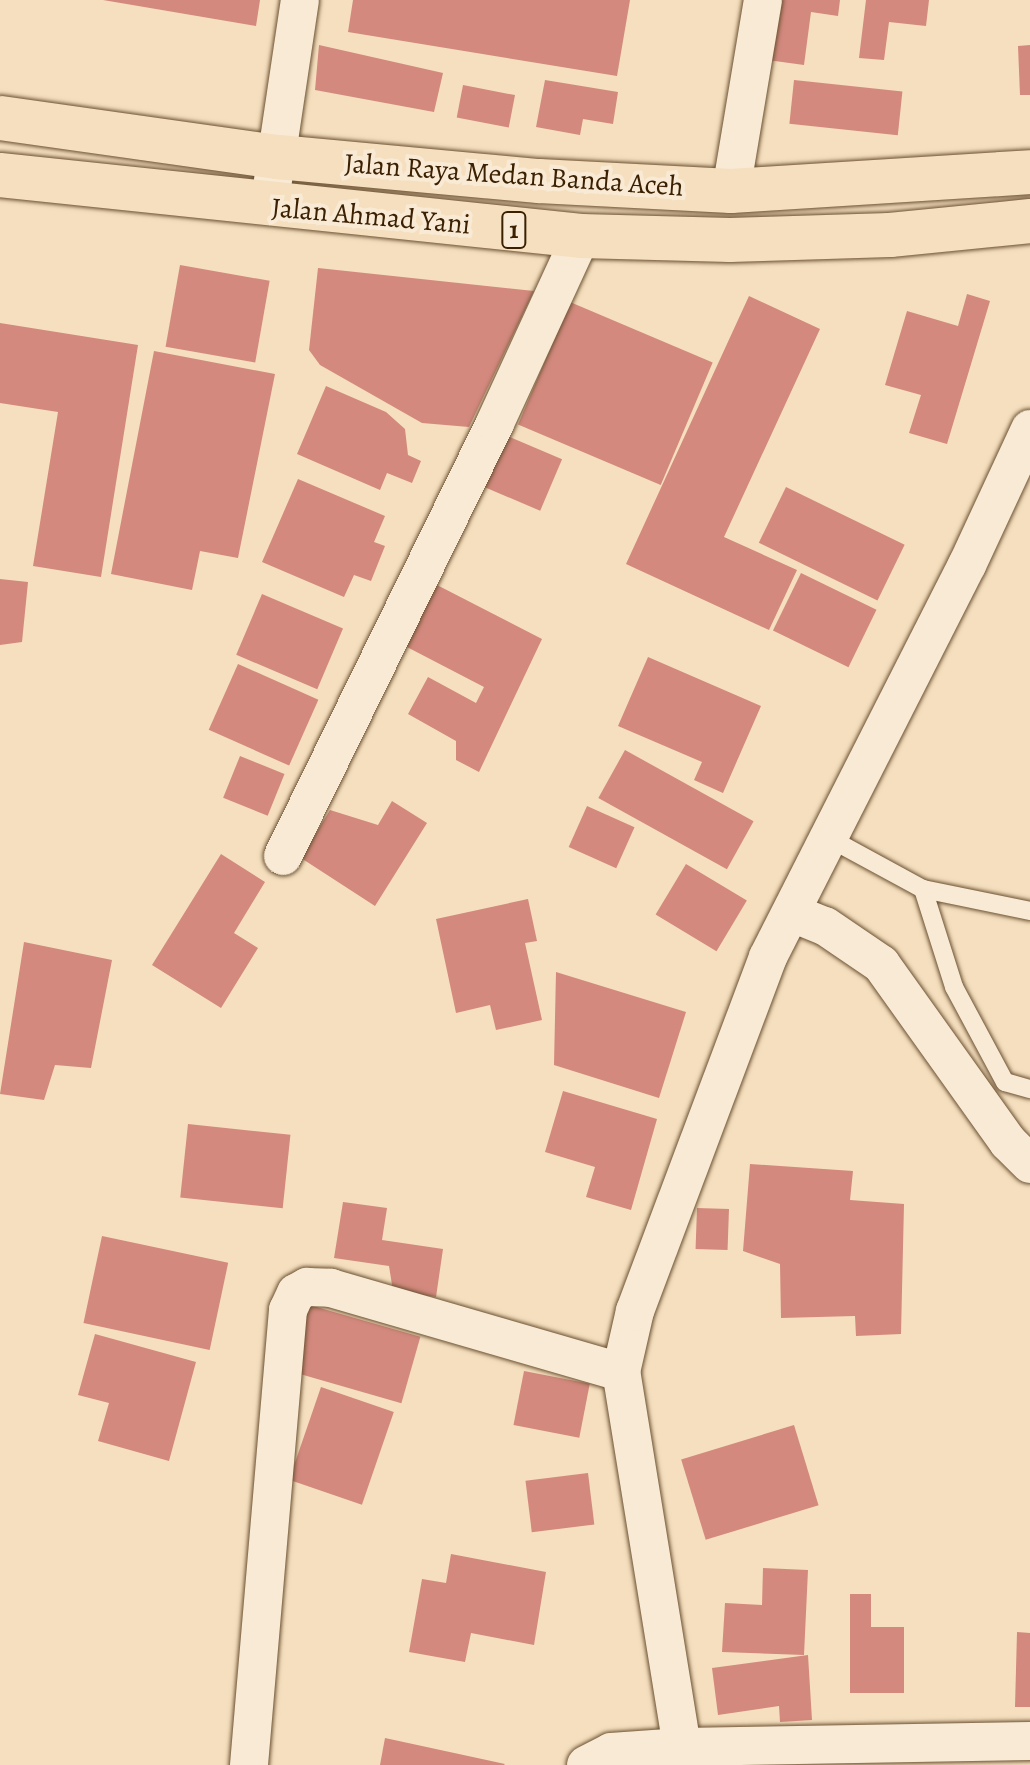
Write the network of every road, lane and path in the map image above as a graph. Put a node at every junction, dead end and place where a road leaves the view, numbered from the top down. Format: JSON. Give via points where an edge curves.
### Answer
{"nodes":[{"id":1,"x":300,"y":0,"type":"edge"},
{"id":2,"x":763,"y":0,"type":"edge"},
{"id":3,"x":0,"y":118,"type":"edge"},
{"id":4,"x":278,"y":157,"type":"junction"},
{"id":5,"x":1030,"y":172,"type":"edge"},
{"id":6,"x":0,"y":175,"type":"edge"},
{"id":7,"x":731,"y":191,"type":"junction"},
{"id":8,"x":268,"y":206,"type":"junction"},
{"id":9,"x":1030,"y":221,"type":"edge"},
{"id":10,"x":581,"y":236,"type":"junction"},
{"id":11,"x":1030,"y":429,"type":"edge"},
{"id":12,"x":829,"y":838,"type":"junction"},
{"id":13,"x":283,"y":856,"type":"dead end"},
{"id":14,"x":923,"y":889,"type":"junction"},
{"id":15,"x":1030,"y":911,"type":"edge"},
{"id":16,"x":792,"y":913,"type":"junction"},
{"id":17,"x":1030,"y":1089,"type":"edge"},
{"id":18,"x":1030,"y":1164,"type":"edge"},
{"id":19,"x":621,"y":1372,"type":"junction"},
{"id":20,"x":1030,"y":1741,"type":"edge"},
{"id":21,"x":682,"y":1747,"type":"junction"},
{"id":22,"x":249,"y":1765,"type":"edge"},
{"id":23,"x":586,"y":1765,"type":"edge"}],
"edges":[{"from":1,"to":4,"type":"street"},
{"from":2,"to":7,"type":"street"},
{"from":3,"to":4,"type":"main road","name":"Jalan Raya Medan Banda Aceh","number":"1"},
{"from":4,"to":7,"type":"main road","name":"Jalan Raya Medan Banda Aceh","number":"1","via":[[539,181]]},
{"from":4,"to":8,"type":"street"},
{"from":5,"to":7,"type":"main road","name":"Jalan Raya Medan Banda Aceh","number":"1"},
{"from":6,"to":8,"type":"main road","name":"Jalan Ahmad Yani","number":"1"},
{"from":8,"to":10,"type":"main road","name":"Jalan Ahmad Yani","number":"1"},
{"from":9,"to":10,"type":"main road","name":"Jalan Ahmad Yani","number":"1","via":[[826,237]]},
{"from":10,"to":13,"type":"street"},
{"from":11,"to":12,"type":"street"},
{"from":12,"to":14,"type":"lane"},
{"from":12,"to":16,"type":"street"},
{"from":14,"to":15,"type":"lane"},
{"from":14,"to":17,"type":"lane","via":[[954,987],[1005,1082]]},
{"from":16,"to":18,"type":"street","via":[[825,926],[881,964],[1008,1142]]},
{"from":16,"to":19,"type":"street","via":[[740,1022],[635,1311]]},
{"from":19,"to":21,"type":"street"},
{"from":19,"to":22,"type":"street","via":[[331,1288],[307,1287],[296,1293],[288,1310]]},
{"from":20,"to":21,"type":"street"},
{"from":21,"to":23,"type":"street","via":[[611,1752]]}]}
